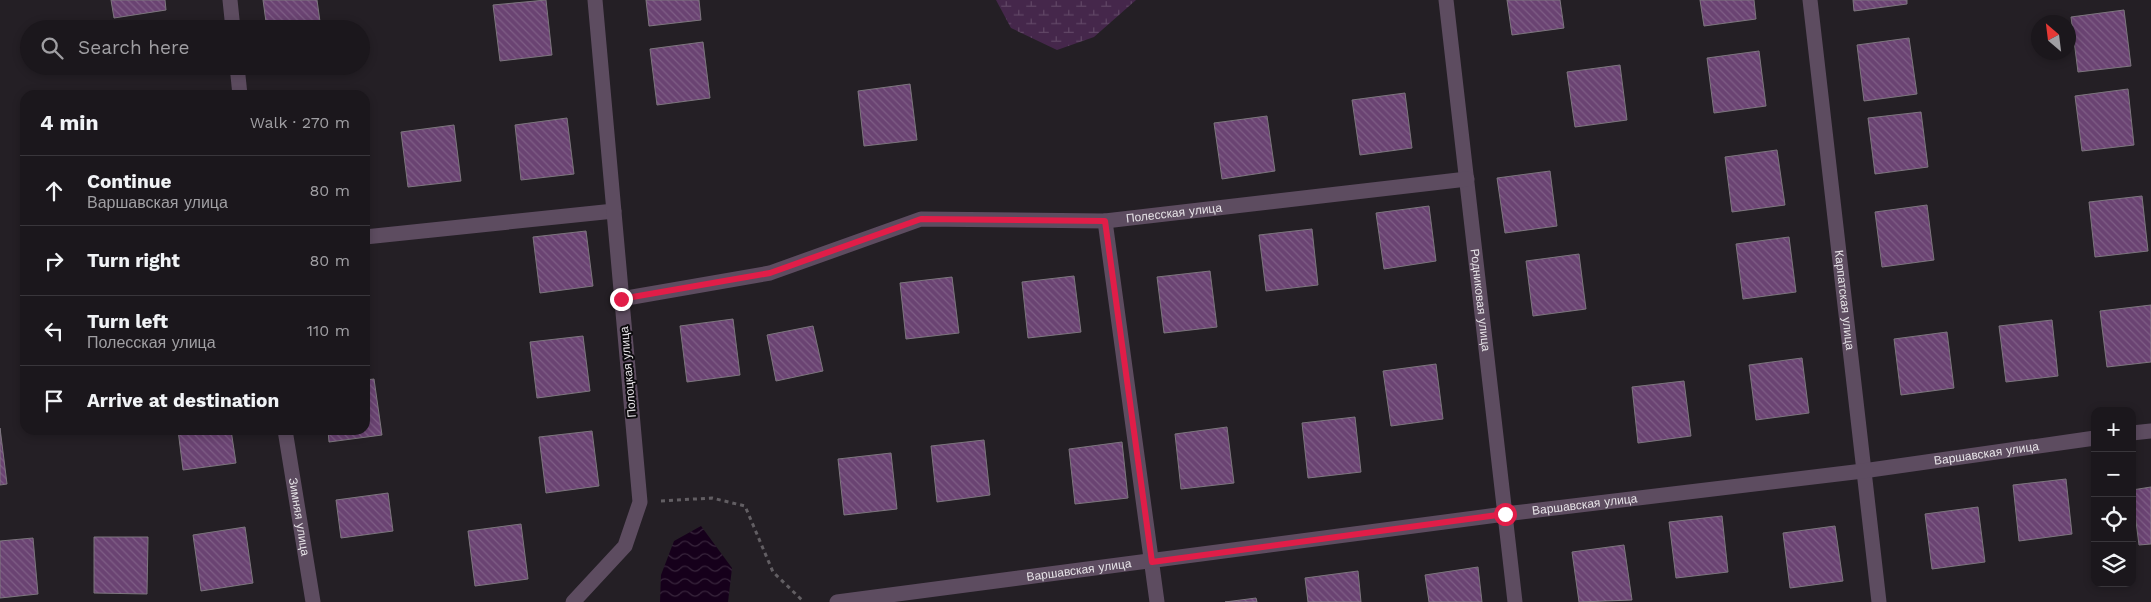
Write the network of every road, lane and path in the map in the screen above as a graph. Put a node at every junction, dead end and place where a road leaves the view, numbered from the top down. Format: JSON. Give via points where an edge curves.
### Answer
{"nodes":[{"id":1,"x":230,"y":0,"type":"edge"},
{"id":2,"x":594,"y":0,"type":"edge"},
{"id":3,"x":1446,"y":0,"type":"edge"},
{"id":4,"x":1810,"y":0,"type":"edge"},
{"id":5,"x":232,"y":20,"type":"edge"},
{"id":6,"x":238,"y":75,"type":"edge"},
{"id":7,"x":239,"y":90,"type":"edge"},
{"id":8,"x":1467,"y":179,"type":"junction"},
{"id":9,"x":614,"y":211,"type":"junction"},
{"id":10,"x":1105,"y":221,"type":"junction"},
{"id":11,"x":370,"y":236,"type":"edge"},
{"id":12,"x":621,"y":299,"type":"junction"},
{"id":13,"x":2151,"y":431,"type":"edge"},
{"id":14,"x":2136,"y":433,"type":"edge"},
{"id":15,"x":286,"y":435,"type":"edge"},
{"id":16,"x":2091,"y":439,"type":"edge"},
{"id":17,"x":1863,"y":471,"type":"junction"},
{"id":18,"x":640,"y":502,"type":"junction"},
{"id":19,"x":1505,"y":514,"type":"junction"},
{"id":20,"x":1152,"y":562,"type":"junction"},
{"id":21,"x":313,"y":602,"type":"edge"},
{"id":22,"x":573,"y":602,"type":"edge"},
{"id":23,"x":804,"y":602,"type":"edge"},
{"id":24,"x":837,"y":602,"type":"edge"},
{"id":25,"x":1157,"y":602,"type":"edge"},
{"id":26,"x":1515,"y":602,"type":"edge"},
{"id":27,"x":1879,"y":602,"type":"edge"}],
"edges":[{"from":1,"to":5,"type":"street"},
{"from":2,"to":9,"type":"street","name":"Полоцкая улица"},
{"from":3,"to":8,"type":"street","name":"Родниковая улица"},
{"from":4,"to":17,"type":"street","name":"Карпатская улица"},
{"from":6,"to":7,"type":"street"},
{"from":8,"to":10,"type":"street","name":"Полесская улица"},
{"from":8,"to":19,"type":"street","name":"Родниковая улица"},
{"from":9,"to":11,"type":"street"},
{"from":9,"to":12,"type":"street","name":"Полоцкая улица"},
{"from":10,"to":12,"type":"street","name":"Полесская улица","via":[[921,219],[770,273]]},
{"from":10,"to":20,"type":"street"},
{"from":12,"to":18,"type":"street","name":"Полоцкая улица"},
{"from":13,"to":14,"type":"street"},
{"from":15,"to":21,"type":"street","name":"Зимняя улица"},
{"from":16,"to":17,"type":"street","name":"Варшавская улица"},
{"from":17,"to":19,"type":"street","name":"Варшавская улица"},
{"from":17,"to":27,"type":"street","name":"Карпатская улица"},
{"from":18,"to":22,"type":"street","name":"Полоцкая улица","via":[[626,546]]},
{"from":18,"to":23,"type":"path","via":[[712,498],[745,506],[773,572]]},
{"from":19,"to":20,"type":"street","name":"Варшавская улица"},
{"from":19,"to":26,"type":"street","name":"Родниковая улица"},
{"from":20,"to":24,"type":"street","name":"Варшавская улица"},
{"from":20,"to":25,"type":"street"}]}
